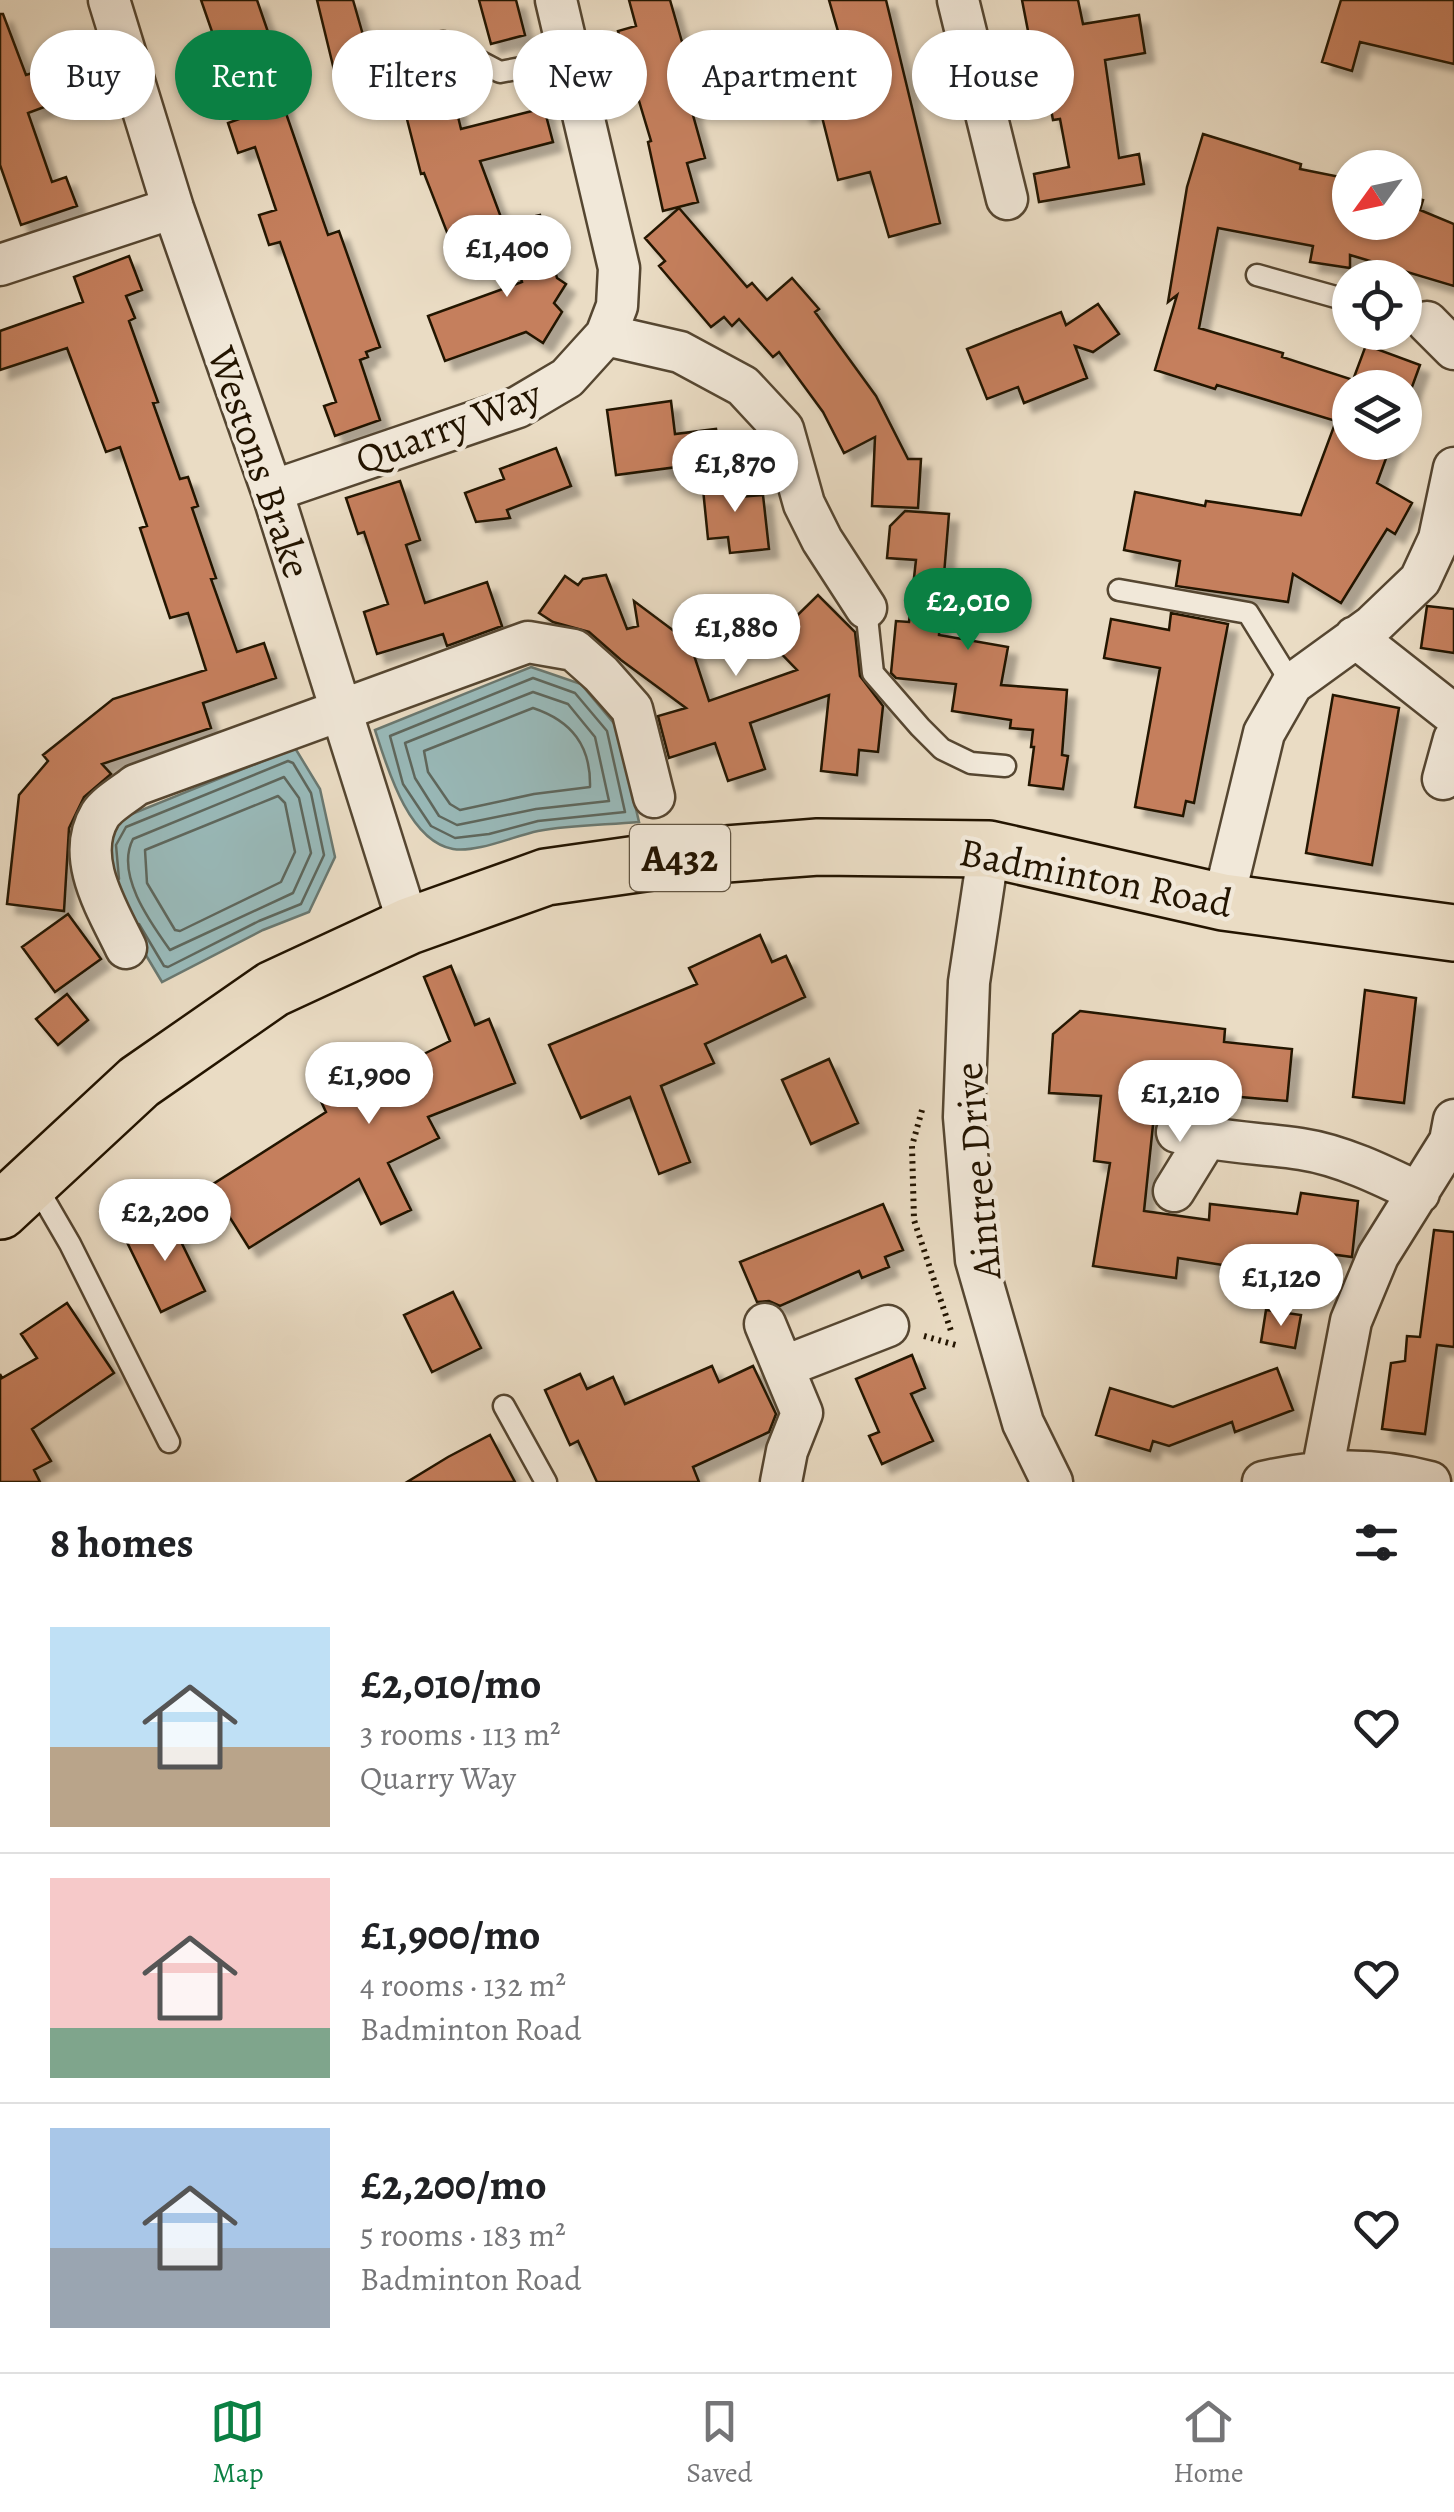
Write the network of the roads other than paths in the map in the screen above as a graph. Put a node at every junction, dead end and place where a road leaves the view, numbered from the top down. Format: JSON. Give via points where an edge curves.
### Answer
{"nodes":[{"id":1,"x":109,"y":0,"type":"edge"},
{"id":2,"x":556,"y":0,"type":"edge"},
{"id":3,"x":958,"y":0,"type":"edge"},
{"id":4,"x":563,"y":30,"type":"edge"},
{"id":5,"x":584,"y":120,"type":"edge"},
{"id":6,"x":1007,"y":199,"type":"dead end"},
{"id":7,"x":173,"y":208,"type":"junction"},
{"id":8,"x":0,"y":265,"type":"edge"},
{"id":9,"x":1257,"y":275,"type":"dead end"},
{"id":10,"x":1332,"y":296,"type":"edge"},
{"id":11,"x":606,"y":335,"type":"junction"},
{"id":12,"x":1454,"y":468,"type":"edge"},
{"id":13,"x":272,"y":491,"type":"junction"},
{"id":14,"x":1119,"y":590,"type":"dead end"},
{"id":15,"x":866,"y":608,"type":"joint"},
{"id":16,"x":1355,"y":637,"type":"junction"},
{"id":17,"x":1292,"y":684,"type":"junction"},
{"id":18,"x":342,"y":713,"type":"junction"},
{"id":19,"x":1454,"y":714,"type":"edge"},
{"id":20,"x":1454,"y":739,"type":"edge"},
{"id":21,"x":1005,"y":766,"type":"dead end"},
{"id":22,"x":1442,"y":778,"type":"dead end"},
{"id":23,"x":654,"y":797,"type":"dead end"},
{"id":24,"x":990,"y":849,"type":"junction"},
{"id":25,"x":1222,"y":902,"type":"junction"},
{"id":26,"x":409,"y":926,"type":"junction"},
{"id":27,"x":1454,"y":933,"type":"edge"},
{"id":28,"x":126,"y":948,"type":"dead end"},
{"id":29,"x":1453,"y":1134,"type":"edge"},
{"id":30,"x":1174,"y":1192,"type":"dead end"},
{"id":31,"x":1419,"y":1192,"type":"junction"},
{"id":32,"x":16,"y":1195,"type":"edge"},
{"id":33,"x":765,"y":1324,"type":"dead end"},
{"id":34,"x":888,"y":1326,"type":"dead end"},
{"id":35,"x":783,"y":1368,"type":"junction"},
{"id":36,"x":504,"y":1406,"type":"dead end"},
{"id":37,"x":169,"y":1442,"type":"dead end"},
{"id":38,"x":1322,"y":1472,"type":"junction"},
{"id":39,"x":546,"y":1482,"type":"edge"},
{"id":40,"x":781,"y":1482,"type":"edge"},
{"id":41,"x":1052,"y":1482,"type":"edge"},
{"id":42,"x":1262,"y":1482,"type":"edge"},
{"id":43,"x":1430,"y":1482,"type":"edge"}],
"edges":[{"from":1,"to":7,"type":"street","name":"Westons Brake"},
{"from":2,"to":4,"type":"street","name":"Quarry Way"},
{"from":3,"to":6,"type":"street"},
{"from":5,"to":11,"type":"street","name":"Quarry Way","via":[[619,268],[617,306]]},
{"from":7,"to":8,"type":"street"},
{"from":7,"to":13,"type":"street","name":"Westons Brake"},
{"from":9,"to":10,"type":"lane"},
{"from":11,"to":13,"type":"street","name":"Quarry Way","via":[[568,378],[518,407]]},
{"from":11,"to":15,"type":"street","via":[[680,352],[744,386],[782,429],[804,504]]},
{"from":12,"to":16,"type":"street","via":[[1439,538],[1420,580]]},
{"from":13,"to":18,"type":"street","name":"Westons Brake"},
{"from":14,"to":17,"type":"lane","via":[[1248,614]]},
{"from":15,"to":21,"type":"lane","via":[[873,673],[920,727],[942,749],[971,763]]},
{"from":16,"to":17,"type":"street"},
{"from":16,"to":19,"type":"street"},
{"from":17,"to":25,"type":"street","via":[[1264,733]]},
{"from":18,"to":23,"type":"street","via":[[528,642],[574,650],[632,709]]},
{"from":18,"to":26,"type":"street","name":"Westons Brake"},
{"from":18,"to":28,"type":"street","via":[[136,785],[101,814],[91,840],[94,881]]},
{"from":20,"to":22,"type":"street"},
{"from":24,"to":25,"type":"main road","name":"Badminton Road","number":"A432"},
{"from":24,"to":26,"type":"main road","name":"Badminton Road","number":"A432","via":[[818,847],[687,857],[546,877]]},
{"from":24,"to":41,"type":"street","name":"Aintree Drive","via":[[969,982],[965,1098],[976,1260],[1024,1424]]},
{"from":25,"to":27,"type":"main road","name":"Badminton Road","number":"A432"},
{"from":26,"to":32,"type":"main road","name":"Badminton Road","number":"A432","via":[[273,989],[201,1038],[139,1082]]},
{"from":29,"to":31,"type":"street"},
{"from":30,"to":31,"type":"street","via":[[1191,1136],[1306,1150]]},
{"from":31,"to":38,"type":"street","via":[[1378,1256],[1351,1321]]},
{"from":32,"to":37,"type":"lane","via":[[70,1244]]},
{"from":33,"to":35,"type":"street"},
{"from":34,"to":35,"type":"street"},
{"from":35,"to":40,"type":"street","via":[[802,1414]]},
{"from":36,"to":39,"type":"lane"},
{"from":38,"to":42,"type":"street"},
{"from":38,"to":43,"type":"street","via":[[1390,1472]]}]}
